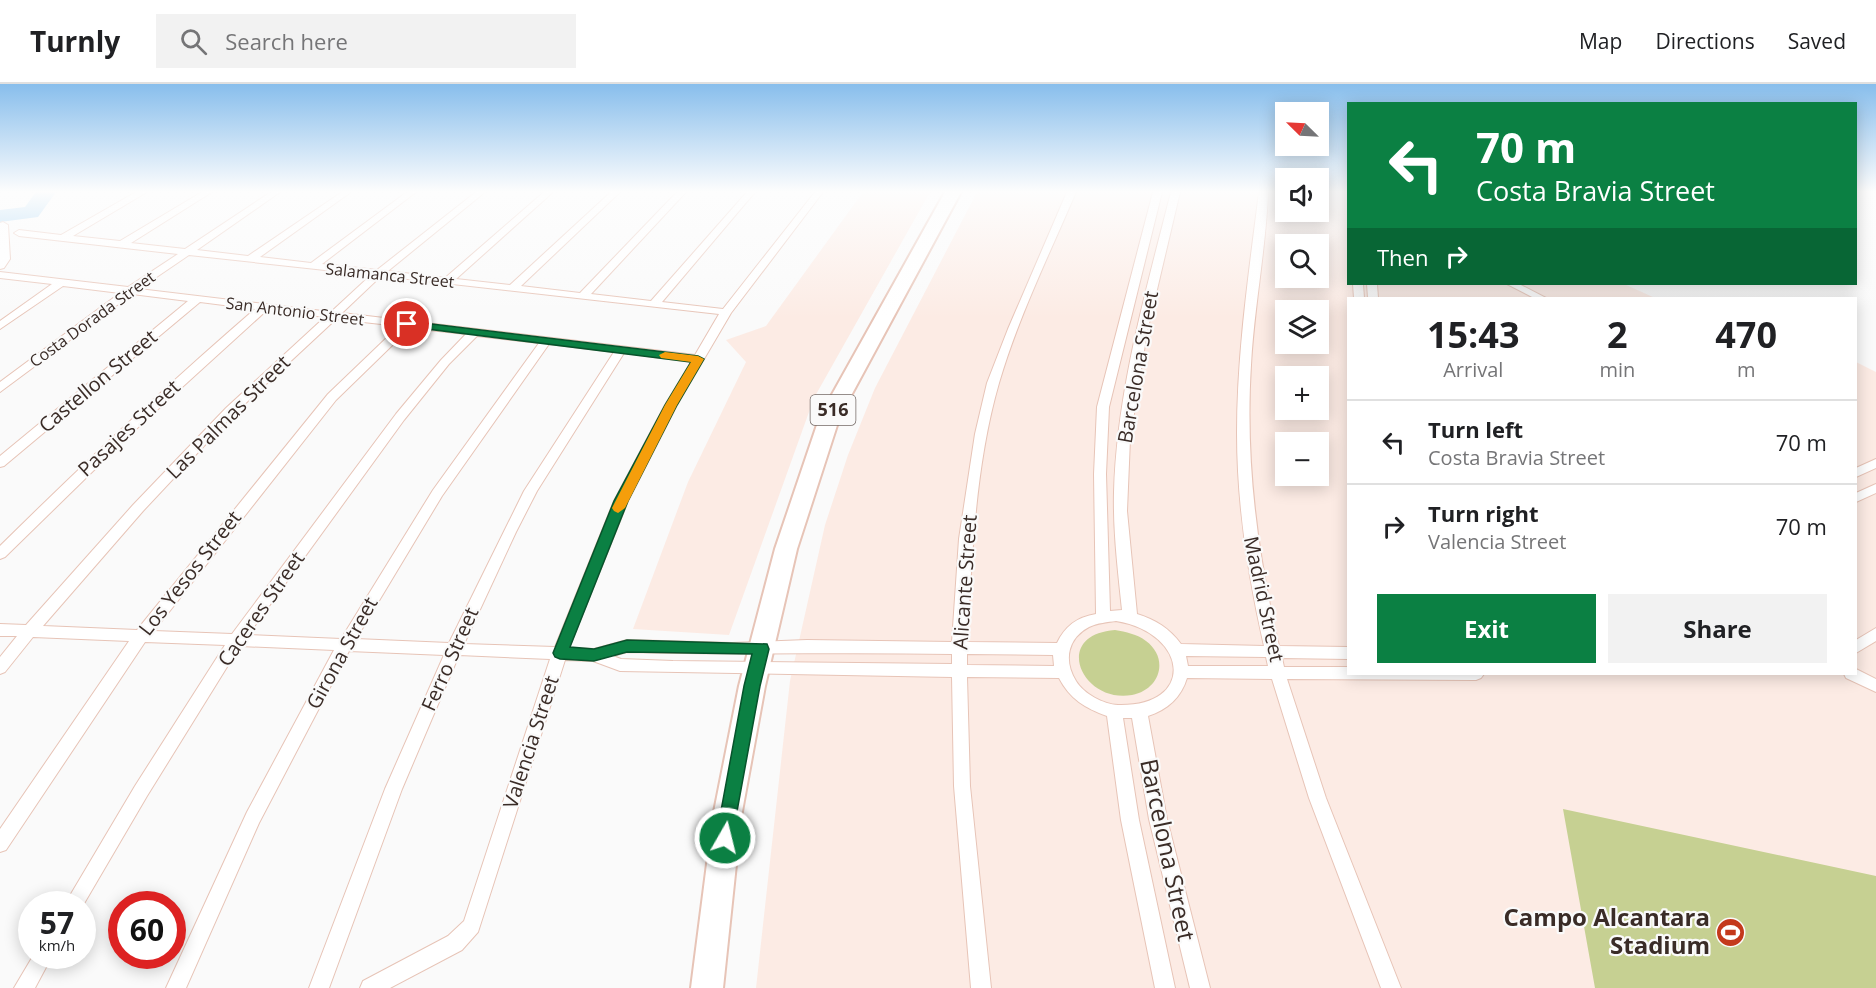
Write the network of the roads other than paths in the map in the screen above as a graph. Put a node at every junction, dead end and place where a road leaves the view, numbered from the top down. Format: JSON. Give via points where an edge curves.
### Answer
{"nodes":[{"id":1,"x":4,"y":234,"type":"edge"},
{"id":2,"x":29,"y":234,"type":"edge"},
{"id":3,"x":70,"y":234,"type":"edge"},
{"id":4,"x":138,"y":234,"type":"edge"},
{"id":5,"x":210,"y":234,"type":"edge"},
{"id":6,"x":286,"y":234,"type":"edge"},
{"id":7,"x":356,"y":234,"type":"edge"},
{"id":8,"x":428,"y":234,"type":"edge"},
{"id":9,"x":501,"y":234,"type":"edge"},
{"id":10,"x":571,"y":234,"type":"edge"},
{"id":11,"x":642,"y":234,"type":"edge"},
{"id":12,"x":714,"y":234,"type":"edge"},
{"id":13,"x":786,"y":234,"type":"edge"},
{"id":14,"x":930,"y":234,"type":"edge"},
{"id":15,"x":1053,"y":234,"type":"edge"},
{"id":16,"x":1147,"y":234,"type":"edge"},
{"id":17,"x":1166,"y":234,"type":"edge"},
{"id":18,"x":1259,"y":234,"type":"edge"},
{"id":19,"x":63,"y":238,"type":"junction"},
{"id":20,"x":122,"y":244,"type":"junction"},
{"id":21,"x":184,"y":251,"type":"junction"},
{"id":22,"x":250,"y":259,"type":"junction"},
{"id":23,"x":0,"y":266,"type":"edge"},
{"id":24,"x":313,"y":266,"type":"junction"},
{"id":25,"x":379,"y":273,"type":"junction"},
{"id":26,"x":0,"y":275,"type":"edge"},
{"id":27,"x":447,"y":281,"type":"junction"},
{"id":28,"x":62,"y":282,"type":"junction"},
{"id":29,"x":1514,"y":285,"type":"edge"},
{"id":30,"x":513,"y":288,"type":"junction"},
{"id":31,"x":129,"y":291,"type":"junction"},
{"id":32,"x":583,"y":296,"type":"junction"},
{"id":33,"x":1535,"y":297,"type":"edge"},
{"id":34,"x":197,"y":299,"type":"junction"},
{"id":35,"x":654,"y":304,"type":"junction"},
{"id":36,"x":264,"y":307,"type":"junction"},
{"id":37,"x":726,"y":312,"type":"junction"},
{"id":38,"x":331,"y":316,"type":"junction"},
{"id":39,"x":407,"y":324,"type":"junction"},
{"id":40,"x":0,"y":326,"type":"edge"},
{"id":41,"x":474,"y":332,"type":"junction"},
{"id":42,"x":546,"y":341,"type":"junction"},
{"id":43,"x":621,"y":350,"type":"junction"},
{"id":44,"x":698,"y":359,"type":"junction"},
{"id":45,"x":0,"y":388,"type":"edge"},
{"id":46,"x":0,"y":463,"type":"edge"},
{"id":47,"x":1876,"y":463,"type":"edge"},
{"id":48,"x":1857,"y":472,"type":"edge"},
{"id":49,"x":1876,"y":488,"type":"edge"},
{"id":50,"x":1857,"y":498,"type":"edge"},
{"id":51,"x":0,"y":554,"type":"edge"},
{"id":52,"x":1103,"y":616,"type":"junction"},
{"id":53,"x":1130,"y":617,"type":"junction"},
{"id":54,"x":0,"y":630,"type":"edge"},
{"id":55,"x":28,"y":632,"type":"junction"},
{"id":56,"x":1876,"y":634,"type":"edge"},
{"id":57,"x":141,"y":636,"type":"junction"},
{"id":58,"x":237,"y":639,"type":"junction"},
{"id":59,"x":344,"y":646,"type":"junction"},
{"id":60,"x":1857,"y":646,"type":"edge"},
{"id":61,"x":959,"y":648,"type":"junction"},
{"id":62,"x":1060,"y":649,"type":"junction"},
{"id":63,"x":453,"y":650,"type":"junction"},
{"id":64,"x":1177,"y":650,"type":"junction"},
{"id":65,"x":1274,"y":652,"type":"junction"},
{"id":66,"x":560,"y":653,"type":"junction"},
{"id":67,"x":1347,"y":653,"type":"edge"},
{"id":68,"x":759,"y":659,"type":"junction"},
{"id":69,"x":0,"y":668,"type":"edge"},
{"id":70,"x":959,"y":671,"type":"junction"},
{"id":71,"x":1061,"y":672,"type":"junction"},
{"id":72,"x":1182,"y":672,"type":"junction"},
{"id":73,"x":1279,"y":674,"type":"junction"},
{"id":74,"x":1347,"y":674,"type":"edge"},
{"id":75,"x":1853,"y":675,"type":"edge"},
{"id":76,"x":1876,"y":686,"type":"edge"},
{"id":77,"x":1114,"y":711,"type":"junction"},
{"id":78,"x":1139,"y":712,"type":"junction"},
{"id":79,"x":0,"y":844,"type":"edge"},
{"id":80,"x":82,"y":891,"type":"edge"},
{"id":81,"x":35,"y":969,"type":"edge"},
{"id":82,"x":24,"y":988,"type":"edge"},
{"id":83,"x":176,"y":988,"type":"edge"},
{"id":84,"x":319,"y":988,"type":"edge"},
{"id":85,"x":370,"y":988,"type":"edge"},
{"id":86,"x":707,"y":988,"type":"edge"},
{"id":87,"x":981,"y":988,"type":"edge"},
{"id":88,"x":1165,"y":988,"type":"edge"},
{"id":89,"x":1200,"y":988,"type":"edge"},
{"id":90,"x":1391,"y":988,"type":"edge"}],
"edges":[{"from":1,"to":23,"type":"street","via":[[5,259]]},
{"from":2,"to":19,"type":"street","name":"Salamanca Street"},
{"from":3,"to":19,"type":"street"},
{"from":4,"to":20,"type":"street"},
{"from":5,"to":21,"type":"street","name":"Costa Dorada Street"},
{"from":6,"to":22,"type":"street"},
{"from":7,"to":24,"type":"street"},
{"from":8,"to":25,"type":"street","name":"Las Palmas Street"},
{"from":9,"to":27,"type":"street"},
{"from":10,"to":30,"type":"street"},
{"from":11,"to":32,"type":"street"},
{"from":12,"to":35,"type":"street"},
{"from":13,"to":37,"type":"street","name":"Valencia Street"},
{"from":14,"to":68,"type":"main road","number":"516","via":[[830,416],[786,549]]},
{"from":15,"to":61,"type":"street","name":"Alicante Street","via":[[993,383],[981,434],[966,539]]},
{"from":16,"to":52,"type":"street","name":"Barcelona Street","via":[[1103,407]]},
{"from":17,"to":53,"type":"street","name":"Barcelona Street","via":[[1126,411],[1120,476],[1121,538]]},
{"from":18,"to":65,"type":"street","name":"Madrid Street","via":[[1243,391],[1244,467],[1249,534]]},
{"from":19,"to":20,"type":"street","name":"Salamanca Street"},
{"from":20,"to":21,"type":"street","name":"Salamanca Street"},
{"from":21,"to":22,"type":"street","name":"Salamanca Street"},
{"from":21,"to":31,"type":"street","name":"Costa Dorada Street"},
{"from":22,"to":24,"type":"street","name":"Salamanca Street"},
{"from":24,"to":25,"type":"street","name":"Salamanca Street"},
{"from":25,"to":27,"type":"street","name":"Salamanca Street"},
{"from":25,"to":38,"type":"street","name":"Las Palmas Street"},
{"from":26,"to":28,"type":"street","name":"San Antonio Street"},
{"from":27,"to":30,"type":"street","name":"Salamanca Street"},
{"from":28,"to":31,"type":"street","name":"San Antonio Street"},
{"from":28,"to":40,"type":"street"},
{"from":29,"to":33,"type":"street"},
{"from":30,"to":32,"type":"street","name":"Salamanca Street"},
{"from":31,"to":34,"type":"street","name":"San Antonio Street"},
{"from":31,"to":45,"type":"street","name":"Costa Dorada Street"},
{"from":32,"to":35,"type":"street","name":"Salamanca Street"},
{"from":34,"to":36,"type":"street","name":"San Antonio Street"},
{"from":34,"to":46,"type":"street","name":"Castellon Street"},
{"from":35,"to":37,"type":"street","name":"Salamanca Street"},
{"from":36,"to":38,"type":"street","name":"San Antonio Street"},
{"from":36,"to":51,"type":"street","name":"Pasajes Street","via":[[176,383]]},
{"from":37,"to":44,"type":"street","name":"Valencia Street"},
{"from":38,"to":39,"type":"street","name":"San Antonio Street"},
{"from":38,"to":55,"type":"street","name":"Las Palmas Street","via":[[230,411]]},
{"from":39,"to":41,"type":"street","name":"San Antonio Street"},
{"from":39,"to":57,"type":"street","name":"Los Yesos Street","via":[[332,397]]},
{"from":41,"to":42,"type":"street","name":"San Antonio Street"},
{"from":41,"to":58,"type":"street","name":"Caceres Street","via":[[400,417]]},
{"from":42,"to":43,"type":"street","name":"San Antonio Street"},
{"from":42,"to":59,"type":"street","name":"Girona Street","via":[[488,417],[422,516]]},
{"from":43,"to":44,"type":"street","name":"San Antonio Street"},
{"from":43,"to":63,"type":"street","name":"Ferro Street","via":[[575,418],[520,512]]},
{"from":44,"to":66,"type":"street","name":"Valencia Street","via":[[621,501]]},
{"from":47,"to":48,"type":"street"},
{"from":49,"to":50,"type":"street"},
{"from":52,"to":53,"type":"street"},
{"from":52,"to":62,"type":"street","via":[[1075,627]]},
{"from":53,"to":64,"type":"street","via":[[1158,629]]},
{"from":54,"to":55,"type":"street"},
{"from":55,"to":57,"type":"street"},
{"from":55,"to":69,"type":"street","name":"Las Palmas Street"},
{"from":56,"to":60,"type":"street"},
{"from":57,"to":58,"type":"street"},
{"from":57,"to":79,"type":"street","name":"Los Yesos Street"},
{"from":58,"to":59,"type":"street"},
{"from":58,"to":80,"type":"street","name":"Caceres Street"},
{"from":59,"to":63,"type":"street"},
{"from":59,"to":83,"type":"street","name":"Girona Street","via":[[268,788]]},
{"from":61,"to":62,"type":"street"},
{"from":61,"to":68,"type":"street","via":[[807,646]]},
{"from":61,"to":70,"type":"street","name":"Alicante Street"},
{"from":62,"to":71,"type":"street"},
{"from":63,"to":66,"type":"street"},
{"from":63,"to":84,"type":"street","name":"Ferro Street","via":[[404,763]]},
{"from":64,"to":65,"type":"street"},
{"from":64,"to":72,"type":"street"},
{"from":65,"to":67,"type":"street"},
{"from":65,"to":73,"type":"street","name":"Madrid Street"},
{"from":66,"to":68,"type":"street","via":[[594,655],[620,665]]},
{"from":66,"to":85,"type":"street","name":"Valencia Street","via":[[471,926],[455,943]]},
{"from":68,"to":70,"type":"street"},
{"from":68,"to":86,"type":"main road","via":[[727,817]]},
{"from":70,"to":71,"type":"street"},
{"from":70,"to":87,"type":"street","name":"Alicante Street","via":[[962,786]]},
{"from":71,"to":77,"type":"street","via":[[1081,697]]},
{"from":72,"to":73,"type":"street"},
{"from":72,"to":78,"type":"street","via":[[1179,683],[1164,702]]},
{"from":73,"to":74,"type":"street"},
{"from":73,"to":90,"type":"street","name":"Madrid Street","via":[[1311,780]]},
{"from":75,"to":76,"type":"street"},
{"from":77,"to":78,"type":"street"},
{"from":77,"to":88,"type":"street","name":"Barcelona Street","via":[[1130,820]]},
{"from":78,"to":89,"type":"street","name":"Barcelona Street","via":[[1158,819]]},
{"from":81,"to":82,"type":"street"}]}
